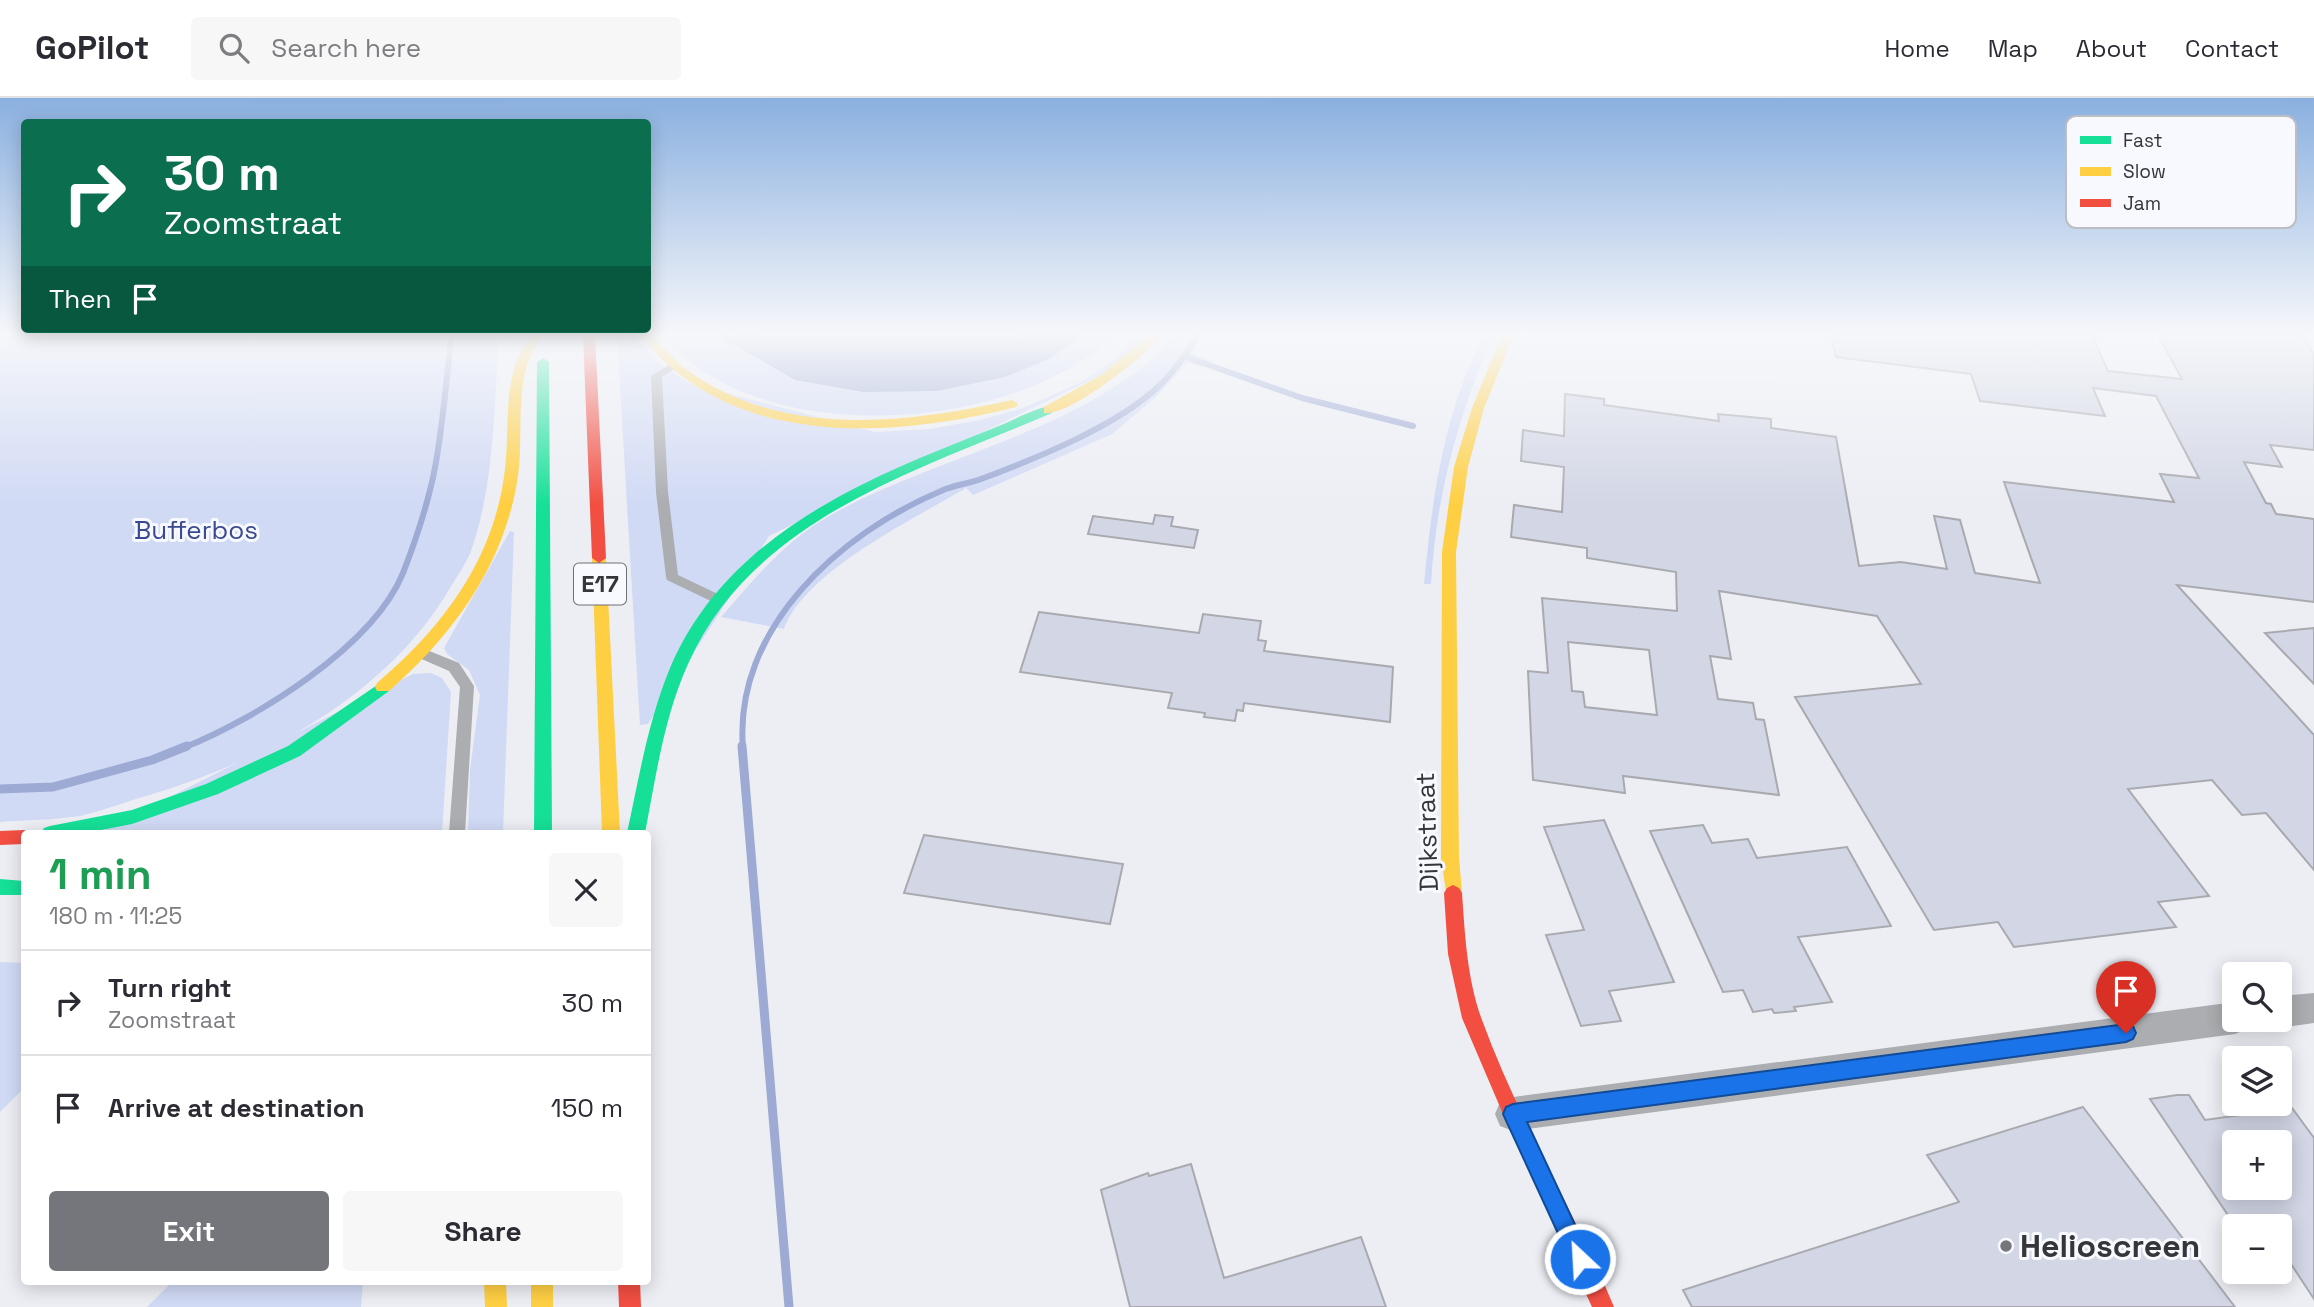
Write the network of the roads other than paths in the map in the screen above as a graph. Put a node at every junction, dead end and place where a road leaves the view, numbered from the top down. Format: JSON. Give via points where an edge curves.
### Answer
{"nodes":[{"id":1,"x":518,"y":391,"type":"edge"},
{"id":2,"x":543,"y":391,"type":"edge"},
{"id":3,"x":591,"y":391,"type":"edge"},
{"id":4,"x":657,"y":391,"type":"edge"},
{"id":5,"x":719,"y":391,"type":"edge"},
{"id":6,"x":1086,"y":391,"type":"edge"},
{"id":7,"x":1485,"y":391,"type":"edge"},
{"id":8,"x":1025,"y":400,"type":"dead end"},
{"id":9,"x":717,"y":598,"type":"junction"},
{"id":10,"x":422,"y":653,"type":"junction"},
{"id":11,"x":65,"y":830,"type":"edge"},
{"id":12,"x":457,"y":830,"type":"edge"},
{"id":13,"x":543,"y":830,"type":"edge"},
{"id":14,"x":611,"y":830,"type":"edge"},
{"id":15,"x":637,"y":830,"type":"edge"},
{"id":16,"x":21,"y":837,"type":"edge"},
{"id":17,"x":0,"y":838,"type":"edge"},
{"id":18,"x":0,"y":887,"type":"edge"},
{"id":19,"x":21,"y":888,"type":"edge"},
{"id":20,"x":2314,"y":1008,"type":"edge"},
{"id":21,"x":2292,"y":1011,"type":"edge"},
{"id":22,"x":2222,"y":1020,"type":"edge"},
{"id":23,"x":1513,"y":1114,"type":"junction"},
{"id":24,"x":495,"y":1285,"type":"edge"},
{"id":25,"x":542,"y":1285,"type":"edge"},
{"id":26,"x":629,"y":1285,"type":"edge"},
{"id":27,"x":496,"y":1307,"type":"edge"},
{"id":28,"x":542,"y":1307,"type":"edge"},
{"id":29,"x":630,"y":1307,"type":"edge"},
{"id":30,"x":1603,"y":1307,"type":"edge"}],
"edges":[{"from":1,"to":10,"type":"main road","via":[[511,478],[496,537],[463,605]]},
{"from":2,"to":13,"type":"main road","number":"E17"},
{"from":3,"to":14,"type":"main road","number":"E17"},
{"from":4,"to":9,"type":"lane","via":[[672,576]]},
{"from":5,"to":8,"type":"main road","via":[[767,412],[860,426],[941,421]]},
{"from":6,"to":9,"type":"main road","via":[[876,479],[825,506],[757,556]]},
{"from":7,"to":23,"type":"main road","name":"Dijkstraat","via":[[1461,467],[1448,552],[1450,830],[1460,967],[1472,1018]]},
{"from":9,"to":15,"type":"main road","via":[[689,643],[669,692]]},
{"from":10,"to":11,"type":"main road","via":[[354,710],[294,751],[212,789],[132,817]]},
{"from":10,"to":12,"type":"lane","via":[[454,667],[467,686]]},
{"from":16,"to":17,"type":"main road"},
{"from":18,"to":19,"type":"main road"},
{"from":20,"to":21,"type":"street"},
{"from":22,"to":23,"type":"street"},
{"from":23,"to":30,"type":"main road","name":"Dijkstraat"},
{"from":24,"to":27,"type":"main road"},
{"from":25,"to":28,"type":"main road"},
{"from":26,"to":29,"type":"main road"}]}
